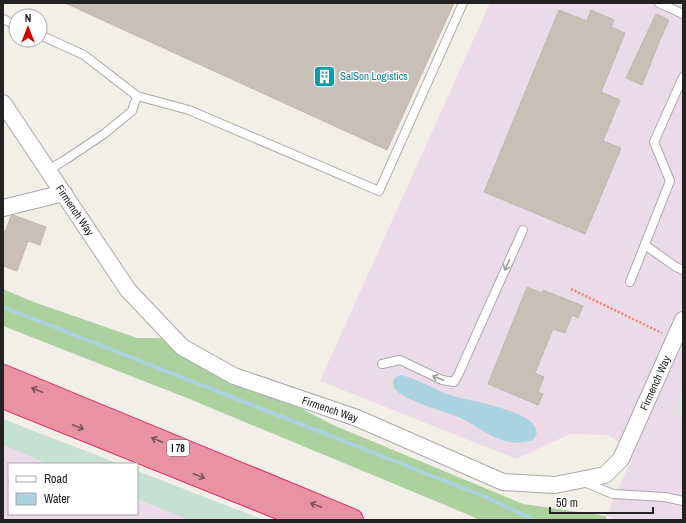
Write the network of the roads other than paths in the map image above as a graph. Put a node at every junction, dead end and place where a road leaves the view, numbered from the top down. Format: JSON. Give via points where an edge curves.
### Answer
{"nodes":[{"id":1,"x":462,"y":3,"type":"edge"},
{"id":2,"x":659,"y":3,"type":"edge"},
{"id":3,"x":683,"y":14,"type":"edge"},
{"id":4,"x":48,"y":39,"type":"edge"},
{"id":5,"x":683,"y":77,"type":"edge"},
{"id":6,"x":137,"y":96,"type":"junction"},
{"id":7,"x":3,"y":103,"type":"edge"},
{"id":8,"x":48,"y":170,"type":"junction"},
{"id":9,"x":64,"y":193,"type":"junction"},
{"id":10,"x":3,"y":208,"type":"edge"},
{"id":11,"x":522,"y":230,"type":"dead end"},
{"id":12,"x":645,"y":245,"type":"junction"},
{"id":13,"x":683,"y":270,"type":"edge"},
{"id":14,"x":630,"y":282,"type":"dead end"},
{"id":15,"x":683,"y":320,"type":"edge"},
{"id":16,"x":382,"y":364,"type":"dead end"},
{"id":17,"x":3,"y":376,"type":"edge"},
{"id":18,"x":3,"y":397,"type":"edge"},
{"id":19,"x":580,"y":480,"type":"junction"},
{"id":20,"x":683,"y":501,"type":"edge"},
{"id":21,"x":310,"y":520,"type":"edge"},
{"id":22,"x":352,"y":520,"type":"edge"}],
"edges":[{"from":1,"to":6,"type":"lane","via":[[379,191],[189,110]]},
{"from":2,"to":3,"type":"lane"},
{"from":4,"to":6,"type":"lane","via":[[84,55]]},
{"from":5,"to":12,"type":"lane","via":[[654,142],[670,181]]},
{"from":6,"to":8,"type":"lane","via":[[132,111],[104,134]]},
{"from":7,"to":8,"type":"street","name":"Firmench Way"},
{"from":8,"to":9,"type":"street","name":"Firmench Way"},
{"from":9,"to":10,"type":"street"},
{"from":9,"to":19,"type":"street","name":"Firmench Way","via":[[128,290],[182,347],[234,376],[357,418],[503,482],[555,485]]},
{"from":11,"to":16,"type":"lane","one_way":true,"via":[[454,382],[442,380],[400,360]]},
{"from":12,"to":13,"type":"lane"},
{"from":12,"to":14,"type":"lane"},
{"from":15,"to":19,"type":"street","name":"Firmench Way","via":[[621,459],[605,475]]},
{"from":22,"to":17,"type":"highway","number":"I 78","one_way":true},
{"from":18,"to":21,"type":"highway","number":"I 78","one_way":true},
{"from":19,"to":20,"type":"lane","via":[[613,494],[665,497]]}]}
